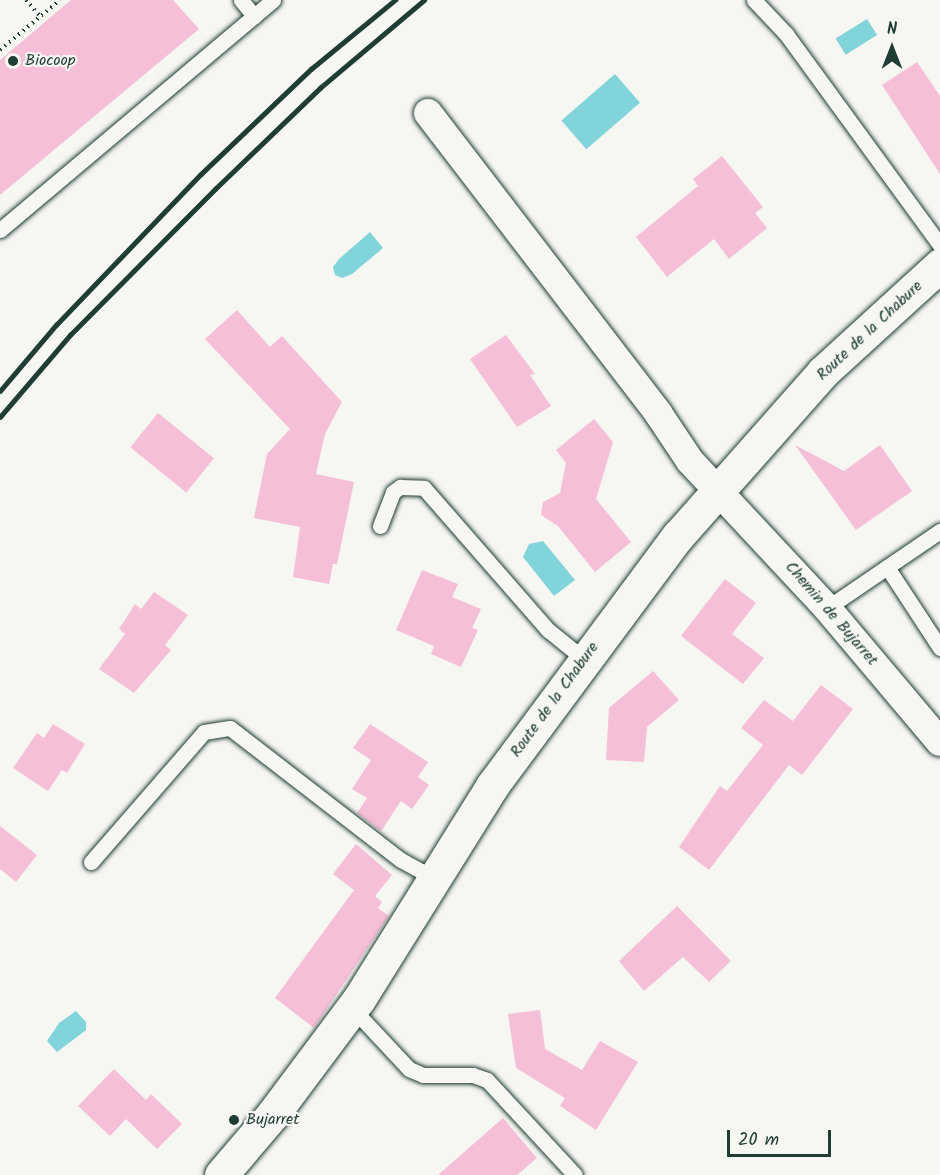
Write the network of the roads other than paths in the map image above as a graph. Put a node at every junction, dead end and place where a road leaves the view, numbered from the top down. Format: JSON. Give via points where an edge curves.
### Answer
{"nodes":[{"id":1,"x":241,"y":0,"type":"edge"},
{"id":2,"x":273,"y":0,"type":"edge"},
{"id":3,"x":754,"y":0,"type":"edge"},
{"id":4,"x":254,"y":16,"type":"junction"},
{"id":5,"x":428,"y":113,"type":"dead end"},
{"id":6,"x":0,"y":230,"type":"edge"},
{"id":7,"x":940,"y":245,"type":"edge"},
{"id":8,"x":940,"y":265,"type":"edge"},
{"id":9,"x":718,"y":490,"type":"junction"},
{"id":10,"x":380,"y":526,"type":"dead end"},
{"id":11,"x":940,"y":531,"type":"edge"},
{"id":12,"x":887,"y":567,"type":"junction"},
{"id":13,"x":827,"y":608,"type":"junction"},
{"id":14,"x":940,"y":648,"type":"edge"},
{"id":15,"x":584,"y":659,"type":"junction"},
{"id":16,"x":940,"y":742,"type":"edge"},
{"id":17,"x":91,"y":861,"type":"dead end"},
{"id":18,"x":434,"y":878,"type":"junction"},
{"id":19,"x":352,"y":1008,"type":"junction"},
{"id":20,"x":221,"y":1175,"type":"edge"},
{"id":21,"x":575,"y":1175,"type":"edge"}],
"edges":[{"from":1,"to":4,"type":"lane"},
{"from":2,"to":4,"type":"lane"},
{"from":3,"to":7,"type":"lane","via":[[786,34]]},
{"from":4,"to":6,"type":"lane"},
{"from":5,"to":9,"type":"street","name":"Chemin de Bujarret","via":[[658,412],[690,461]]},
{"from":8,"to":9,"type":"main road","name":"Route de la Chabure","via":[[824,372]]},
{"from":9,"to":13,"type":"street","name":"Chemin de Bujarret"},
{"from":9,"to":15,"type":"main road","name":"Route de la Chabure"},
{"from":10,"to":15,"type":"lane","via":[[393,492],[400,487],[424,488],[548,630]]},
{"from":11,"to":12,"type":"lane"},
{"from":12,"to":13,"type":"lane"},
{"from":12,"to":14,"type":"lane"},
{"from":13,"to":16,"type":"street","name":"Chemin de Bujarret"},
{"from":15,"to":18,"type":"main road","name":"Route de la Chabure","via":[[492,786]]},
{"from":17,"to":18,"type":"lane","via":[[204,732],[230,728],[401,860]]},
{"from":18,"to":19,"type":"main road","name":"Route de la Chabure"},
{"from":19,"to":20,"type":"main road","name":"Route de la Chabure","via":[[273,1114]]},
{"from":19,"to":21,"type":"lane","via":[[409,1069],[423,1075],[473,1075],[487,1080]]}]}
